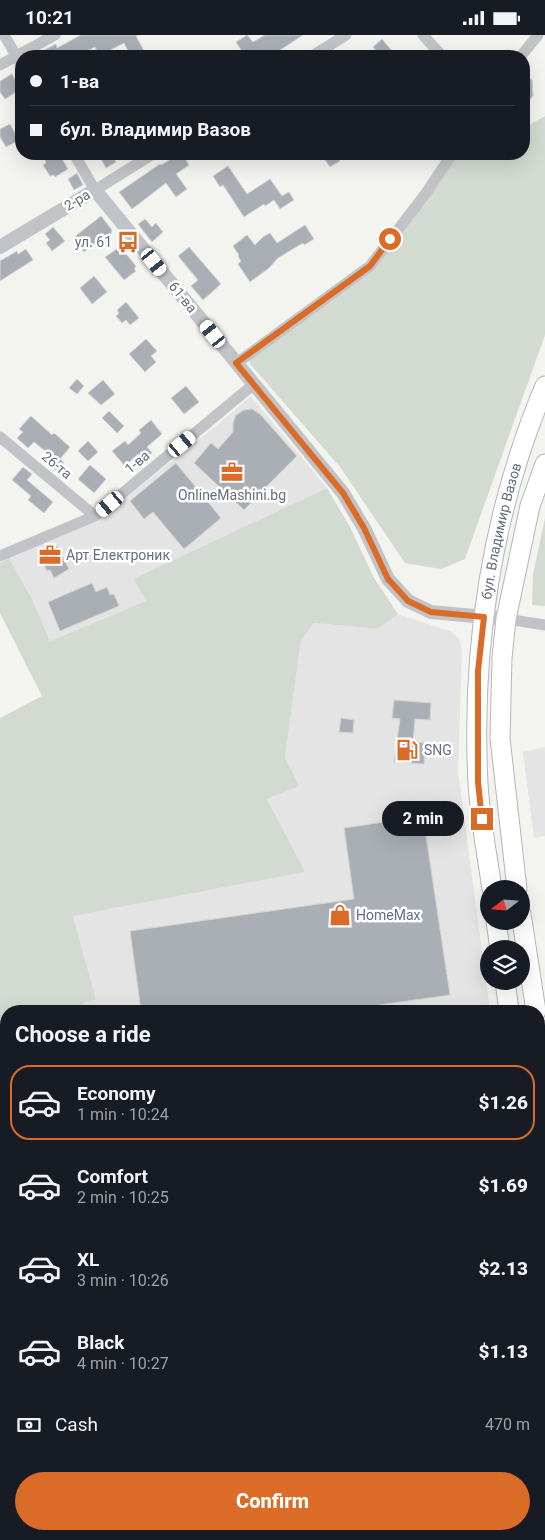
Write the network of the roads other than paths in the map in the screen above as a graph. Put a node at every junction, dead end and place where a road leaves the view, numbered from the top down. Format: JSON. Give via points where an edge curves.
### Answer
{"nodes":[{"id":1,"x":4,"y":35,"type":"edge"},
{"id":2,"x":55,"y":35,"type":"edge"},
{"id":3,"x":346,"y":35,"type":"edge"},
{"id":4,"x":423,"y":35,"type":"edge"},
{"id":5,"x":538,"y":35,"type":"edge"},
{"id":6,"x":33,"y":50,"type":"edge"},
{"id":7,"x":322,"y":50,"type":"edge"},
{"id":8,"x":437,"y":50,"type":"edge"},
{"id":9,"x":526,"y":50,"type":"edge"},
{"id":10,"x":15,"y":53,"type":"edge"},
{"id":11,"x":15,"y":61,"type":"edge"},
{"id":12,"x":0,"y":65,"type":"edge"},
{"id":13,"x":78,"y":160,"type":"edge"},
{"id":14,"x":143,"y":160,"type":"edge"},
{"id":15,"x":448,"y":160,"type":"edge"},
{"id":16,"x":95,"y":190,"type":"junction"},
{"id":17,"x":0,"y":247,"type":"edge"},
{"id":18,"x":236,"y":363,"type":"junction"},
{"id":19,"x":254,"y":384,"type":"junction"},
{"id":20,"x":545,"y":386,"type":"edge"},
{"id":21,"x":0,"y":437,"type":"edge"},
{"id":22,"x":545,"y":464,"type":"edge"},
{"id":23,"x":95,"y":516,"type":"junction"},
{"id":24,"x":0,"y":556,"type":"edge"},
{"id":25,"x":484,"y":617,"type":"junction"},
{"id":26,"x":506,"y":619,"type":"junction"},
{"id":27,"x":545,"y":625,"type":"edge"},
{"id":28,"x":491,"y":880,"type":"edge"},
{"id":29,"x":517,"y":880,"type":"edge"},
{"id":30,"x":523,"y":930,"type":"edge"},
{"id":31,"x":506,"y":990,"type":"edge"},
{"id":32,"x":508,"y":1005,"type":"edge"},
{"id":33,"x":535,"y":1005,"type":"edge"}],
"edges":[{"from":1,"to":10,"type":"street"},
{"from":2,"to":6,"type":"street"},
{"from":3,"to":7,"type":"street"},
{"from":4,"to":8,"type":"street"},
{"from":5,"to":9,"type":"street"},
{"from":11,"to":12,"type":"street"},
{"from":13,"to":16,"type":"street","name":"61-ва"},
{"from":14,"to":16,"type":"street","name":"2-ра"},
{"from":15,"to":18,"type":"street","via":[[370,266]]},
{"from":16,"to":17,"type":"street","name":"2-ра"},
{"from":16,"to":18,"type":"street","name":"61-ва"},
{"from":18,"to":19,"type":"street","name":"61-ва"},
{"from":19,"to":23,"type":"street","name":"1-ва"},
{"from":19,"to":25,"type":"street","name":"61-ва","via":[[343,493],[388,579],[408,601],[431,612]]},
{"from":20,"to":25,"type":"main road","name":"бул. Владимир Вазов","via":[[504,505]]},
{"from":21,"to":23,"type":"street","name":"26-та"},
{"from":22,"to":26,"type":"main road","name":"бул. Владимир Вазов","via":[[530,506]]},
{"from":23,"to":24,"type":"street","name":"1-ва"},
{"from":25,"to":26,"type":"street","name":"61-ва"},
{"from":25,"to":28,"type":"main road","name":"бул. Владимир Вазов","via":[[478,671],[478,782]]},
{"from":26,"to":27,"type":"street"},
{"from":26,"to":29,"type":"main road","name":"бул. Владимир Вазов","via":[[500,738]]},
{"from":30,"to":33,"type":"main road"},
{"from":31,"to":32,"type":"main road"}]}
